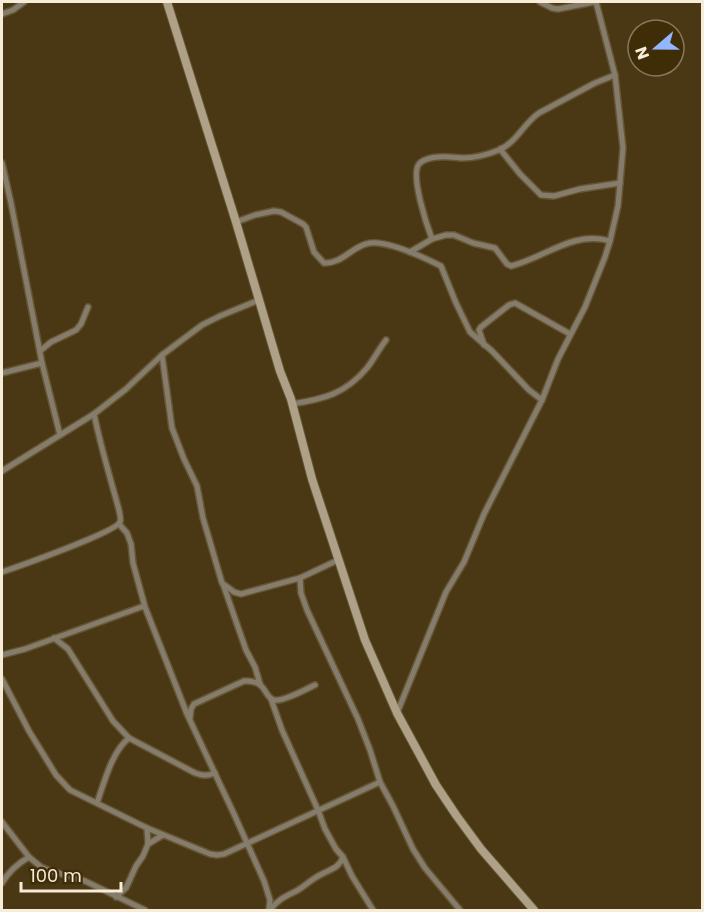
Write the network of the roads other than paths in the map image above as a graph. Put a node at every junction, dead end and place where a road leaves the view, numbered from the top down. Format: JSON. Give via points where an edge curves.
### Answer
{"nodes":[{"id":1,"x":24,"y":2,"type":"edge"},
{"id":2,"x":167,"y":2,"type":"edge"},
{"id":3,"x":540,"y":2,"type":"edge"},
{"id":4,"x":595,"y":2,"type":"edge"},
{"id":5,"x":2,"y":14,"type":"edge"},
{"id":6,"x":615,"y":75,"type":"junction"},
{"id":7,"x":500,"y":149,"type":"junction"},
{"id":8,"x":2,"y":163,"type":"edge"},
{"id":9,"x":620,"y":183,"type":"junction"},
{"id":10,"x":10,"y":199,"type":"junction"},
{"id":11,"x":2,"y":201,"type":"edge"},
{"id":12,"x":236,"y":222,"type":"junction"},
{"id":13,"x":432,"y":239,"type":"junction"},
{"id":14,"x":610,"y":241,"type":"junction"},
{"id":15,"x":410,"y":252,"type":"junction"},
{"id":16,"x":259,"y":300,"type":"junction"},
{"id":17,"x":88,"y":307,"type":"dead end"},
{"id":18,"x":570,"y":334,"type":"junction"},
{"id":19,"x":386,"y":340,"type":"dead end"},
{"id":20,"x":484,"y":345,"type":"junction"},
{"id":21,"x":40,"y":351,"type":"junction"},
{"id":22,"x":162,"y":355,"type":"junction"},
{"id":23,"x":42,"y":363,"type":"junction"},
{"id":24,"x":2,"y":374,"type":"edge"},
{"id":25,"x":542,"y":400,"type":"junction"},
{"id":26,"x":292,"y":404,"type":"junction"},
{"id":27,"x":94,"y":414,"type":"junction"},
{"id":28,"x":60,"y":435,"type":"junction"},
{"id":29,"x":2,"y":471,"type":"edge"},
{"id":30,"x":119,"y":524,"type":"junction"},
{"id":31,"x":338,"y":560,"type":"junction"},
{"id":32,"x":2,"y":572,"type":"edge"},
{"id":33,"x":300,"y":578,"type":"junction"},
{"id":34,"x":222,"y":583,"type":"junction"},
{"id":35,"x":142,"y":597,"type":"junction"},
{"id":36,"x":144,"y":606,"type":"junction"},
{"id":37,"x":130,"y":611,"type":"junction"},
{"id":38,"x":54,"y":638,"type":"junction"},
{"id":39,"x":2,"y":655,"type":"edge"},
{"id":40,"x":2,"y":679,"type":"edge"},
{"id":41,"x":260,"y":684,"type":"junction"},
{"id":42,"x":315,"y":685,"type":"dead end"},
{"id":43,"x":271,"y":699,"type":"junction"},
{"id":44,"x":397,"y":713,"type":"junction"},
{"id":45,"x":190,"y":720,"type":"junction"},
{"id":46,"x":129,"y":738,"type":"junction"},
{"id":47,"x":215,"y":773,"type":"junction"},
{"id":48,"x":380,"y":782,"type":"junction"},
{"id":49,"x":97,"y":803,"type":"junction"},
{"id":50,"x":318,"y":810,"type":"junction"},
{"id":51,"x":2,"y":822,"type":"edge"},
{"id":52,"x":147,"y":828,"type":"junction"},
{"id":53,"x":163,"y":835,"type":"junction"},
{"id":54,"x":148,"y":844,"type":"junction"},
{"id":55,"x":248,"y":844,"type":"junction"},
{"id":56,"x":29,"y":857,"type":"junction"},
{"id":57,"x":343,"y":857,"type":"junction"},
{"id":58,"x":2,"y":883,"type":"edge"},
{"id":59,"x":126,"y":888,"type":"junction"},
{"id":60,"x":269,"y":894,"type":"junction"},
{"id":61,"x":116,"y":897,"type":"junction"},
{"id":62,"x":283,"y":897,"type":"junction"},
{"id":63,"x":129,"y":903,"type":"junction"},
{"id":64,"x":528,"y":908,"type":"edge"},
{"id":65,"x":146,"y":910,"type":"edge"},
{"id":66,"x":270,"y":910,"type":"edge"},
{"id":67,"x":373,"y":910,"type":"edge"},
{"id":68,"x":460,"y":910,"type":"edge"}],
"edges":[{"from":1,"to":5,"type":"street"},
{"from":2,"to":12,"type":"main road"},
{"from":3,"to":4,"type":"street","via":[[558,9]]},
{"from":4,"to":6,"type":"street"},
{"from":6,"to":7,"type":"street","via":[[539,112],[518,137]]},
{"from":6,"to":9,"type":"street","via":[[623,148]]},
{"from":7,"to":9,"type":"street","via":[[541,195]]},
{"from":7,"to":13,"type":"street","via":[[475,157],[430,158],[417,165],[418,192]]},
{"from":8,"to":10,"type":"street"},
{"from":9,"to":14,"type":"street"},
{"from":10,"to":11,"type":"street"},
{"from":10,"to":21,"type":"street"},
{"from":12,"to":15,"type":"street","via":[[281,212],[306,227],[314,252],[324,263],[336,262],[372,243]]},
{"from":12,"to":16,"type":"main road"},
{"from":13,"to":14,"type":"street","via":[[454,235],[495,248],[512,266],[577,241]]},
{"from":13,"to":15,"type":"street"},
{"from":14,"to":18,"type":"street","via":[[585,307]]},
{"from":15,"to":20,"type":"street","via":[[441,266],[466,326]]},
{"from":16,"to":22,"type":"street","via":[[202,325]]},
{"from":16,"to":26,"type":"main road"},
{"from":17,"to":21,"type":"street","via":[[76,330]]},
{"from":18,"to":20,"type":"street","via":[[516,303],[481,327]]},
{"from":18,"to":25,"type":"street"},
{"from":19,"to":26,"type":"street","via":[[351,383],[329,397]]},
{"from":20,"to":25,"type":"street"},
{"from":21,"to":23,"type":"street"},
{"from":22,"to":27,"type":"street"},
{"from":22,"to":34,"type":"street","via":[[172,428],[197,486]]},
{"from":23,"to":24,"type":"street"},
{"from":23,"to":28,"type":"street"},
{"from":25,"to":44,"type":"street","via":[[446,592]]},
{"from":26,"to":31,"type":"main road"},
{"from":27,"to":28,"type":"street"},
{"from":27,"to":30,"type":"street"},
{"from":28,"to":29,"type":"street"},
{"from":30,"to":32,"type":"street"},
{"from":30,"to":35,"type":"street","via":[[131,544]]},
{"from":31,"to":33,"type":"street"},
{"from":31,"to":44,"type":"main road","via":[[365,640]]},
{"from":33,"to":34,"type":"street","via":[[240,594]]},
{"from":33,"to":48,"type":"street","via":[[307,610],[358,719]]},
{"from":34,"to":41,"type":"street"},
{"from":35,"to":36,"type":"street"},
{"from":35,"to":37,"type":"street"},
{"from":36,"to":37,"type":"street"},
{"from":36,"to":45,"type":"street"},
{"from":37,"to":38,"type":"street"},
{"from":38,"to":39,"type":"street"},
{"from":38,"to":46,"type":"street","via":[[68,650],[113,721]]},
{"from":40,"to":49,"type":"street","via":[[56,775],[70,790]]},
{"from":41,"to":43,"type":"street"},
{"from":41,"to":45,"type":"street","via":[[244,681],[194,704]]},
{"from":42,"to":43,"type":"street"},
{"from":43,"to":50,"type":"street"},
{"from":44,"to":64,"type":"main road","via":[[456,815]]},
{"from":45,"to":47,"type":"street"},
{"from":46,"to":47,"type":"street","via":[[202,776]]},
{"from":46,"to":49,"type":"street","via":[[120,747]]},
{"from":47,"to":55,"type":"street"},
{"from":48,"to":50,"type":"street"},
{"from":48,"to":68,"type":"street","via":[[413,849]]},
{"from":49,"to":52,"type":"street"},
{"from":50,"to":55,"type":"street"},
{"from":50,"to":57,"type":"street"},
{"from":51,"to":56,"type":"street"},
{"from":52,"to":53,"type":"street"},
{"from":52,"to":54,"type":"street"},
{"from":53,"to":54,"type":"street"},
{"from":53,"to":55,"type":"street","via":[[217,855]]},
{"from":54,"to":59,"type":"street"},
{"from":55,"to":60,"type":"street"},
{"from":56,"to":58,"type":"street"},
{"from":56,"to":61,"type":"street","via":[[41,867],[85,881]]},
{"from":57,"to":62,"type":"street","via":[[336,867]]},
{"from":57,"to":67,"type":"street"},
{"from":59,"to":61,"type":"street"},
{"from":59,"to":63,"type":"street"},
{"from":60,"to":62,"type":"street"},
{"from":60,"to":66,"type":"street"},
{"from":61,"to":63,"type":"street"},
{"from":62,"to":66,"type":"street"},
{"from":63,"to":65,"type":"street"}]}
